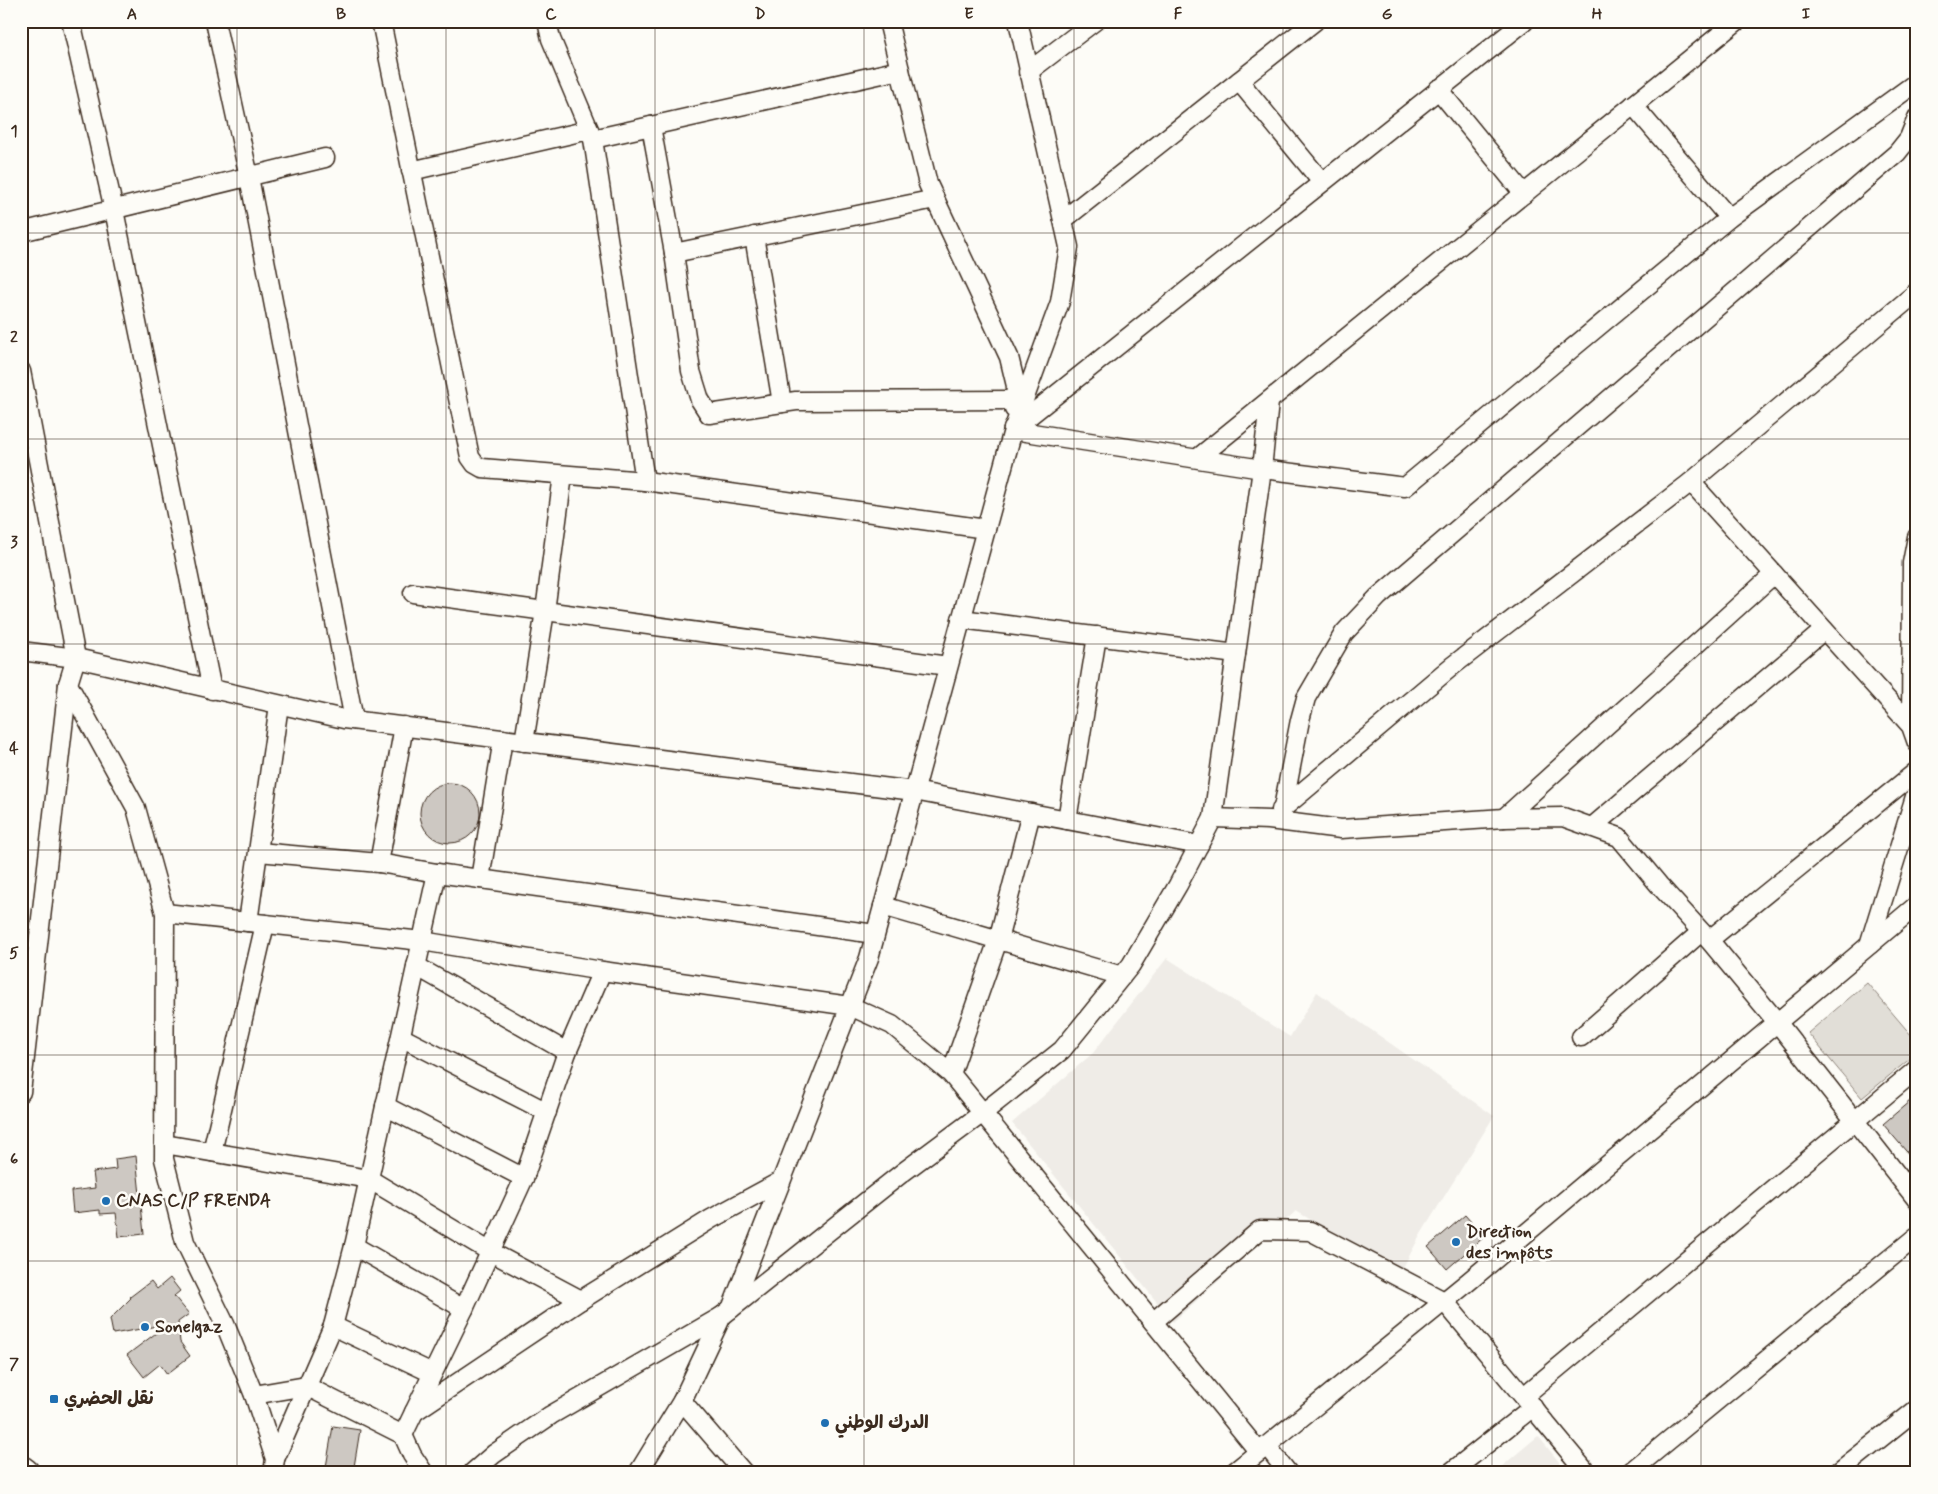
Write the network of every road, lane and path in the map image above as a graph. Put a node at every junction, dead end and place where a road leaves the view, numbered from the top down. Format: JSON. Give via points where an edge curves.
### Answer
{"nodes":[{"id":1,"x":71,"y":21,"type":"edge"},
{"id":2,"x":215,"y":21,"type":"edge"},
{"id":3,"x":381,"y":21,"type":"edge"},
{"id":4,"x":547,"y":21,"type":"edge"},
{"id":5,"x":888,"y":21,"type":"edge"},
{"id":6,"x":1018,"y":21,"type":"edge"},
{"id":7,"x":1095,"y":21,"type":"edge"},
{"id":8,"x":1315,"y":21,"type":"edge"},
{"id":9,"x":1737,"y":21,"type":"edge"},
{"id":10,"x":1522,"y":22,"type":"edge"},
{"id":11,"x":900,"y":70,"type":"junction"},
{"id":12,"x":1028,"y":72,"type":"junction"},
{"id":13,"x":1239,"y":81,"type":"junction"},
{"id":14,"x":1917,"y":82,"type":"edge"},
{"id":15,"x":1438,"y":89,"type":"junction"},
{"id":16,"x":1633,"y":105,"type":"junction"},
{"id":17,"x":1917,"y":118,"type":"edge"},
{"id":18,"x":651,"y":126,"type":"junction"},
{"id":19,"x":591,"y":134,"type":"junction"},
{"id":20,"x":325,"y":158,"type":"dead end"},
{"id":21,"x":411,"y":171,"type":"junction"},
{"id":22,"x":249,"y":177,"type":"junction"},
{"id":23,"x":1322,"y":182,"type":"junction"},
{"id":24,"x":1524,"y":194,"type":"junction"},
{"id":25,"x":936,"y":199,"type":"junction"},
{"id":26,"x":114,"y":210,"type":"junction"},
{"id":27,"x":1729,"y":218,"type":"junction"},
{"id":28,"x":1063,"y":220,"type":"junction"},
{"id":29,"x":21,"y":232,"type":"edge"},
{"id":30,"x":754,"y":236,"type":"junction"},
{"id":31,"x":674,"y":252,"type":"junction"},
{"id":32,"x":1917,"y":292,"type":"edge"},
{"id":33,"x":21,"y":371,"type":"edge"},
{"id":34,"x":1015,"y":400,"type":"junction"},
{"id":35,"x":1269,"y":402,"type":"junction"},
{"id":36,"x":782,"y":403,"type":"junction"},
{"id":37,"x":1013,"y":430,"type":"junction"},
{"id":38,"x":1198,"y":458,"type":"junction"},
{"id":39,"x":1262,"y":469,"type":"junction"},
{"id":40,"x":563,"y":474,"type":"junction"},
{"id":41,"x":645,"y":482,"type":"junction"},
{"id":42,"x":1691,"y":482,"type":"junction"},
{"id":43,"x":986,"y":529,"type":"junction"},
{"id":44,"x":1917,"y":537,"type":"edge"},
{"id":45,"x":1774,"y":574,"type":"junction"},
{"id":46,"x":413,"y":594,"type":"dead end"},
{"id":47,"x":545,"y":611,"type":"junction"},
{"id":48,"x":961,"y":619,"type":"junction"},
{"id":49,"x":1824,"y":630,"type":"junction"},
{"id":50,"x":1097,"y":636,"type":"junction"},
{"id":51,"x":21,"y":651,"type":"edge"},
{"id":52,"x":1236,"y":654,"type":"junction"},
{"id":53,"x":76,"y":658,"type":"junction"},
{"id":54,"x":948,"y":666,"type":"junction"},
{"id":55,"x":68,"y":684,"type":"junction"},
{"id":56,"x":212,"y":690,"type":"junction"},
{"id":57,"x":278,"y":704,"type":"junction"},
{"id":58,"x":354,"y":720,"type":"junction"},
{"id":59,"x":404,"y":726,"type":"junction"},
{"id":60,"x":1910,"y":726,"type":"junction"},
{"id":61,"x":503,"y":739,"type":"junction"},
{"id":62,"x":524,"y":742,"type":"junction"},
{"id":63,"x":1917,"y":743,"type":"edge"},
{"id":64,"x":1917,"y":771,"type":"edge"},
{"id":65,"x":1917,"y":790,"type":"edge"},
{"id":66,"x":914,"y":791,"type":"junction"},
{"id":67,"x":1283,"y":808,"type":"junction"},
{"id":68,"x":1031,"y":813,"type":"junction"},
{"id":69,"x":1213,"y":818,"type":"junction"},
{"id":70,"x":1504,"y":818,"type":"junction"},
{"id":71,"x":1067,"y":820,"type":"junction"},
{"id":72,"x":1269,"y":820,"type":"junction"},
{"id":73,"x":1592,"y":827,"type":"junction"},
{"id":74,"x":1199,"y":845,"type":"junction"},
{"id":75,"x":259,"y":852,"type":"junction"},
{"id":76,"x":379,"y":864,"type":"junction"},
{"id":77,"x":437,"y":873,"type":"junction"},
{"id":78,"x":480,"y":879,"type":"junction"},
{"id":79,"x":1917,"y":905,"type":"edge"},
{"id":80,"x":883,"y":906,"type":"junction"},
{"id":81,"x":165,"y":913,"type":"junction"},
{"id":82,"x":256,"y":923,"type":"junction"},
{"id":83,"x":875,"y":934,"type":"junction"},
{"id":84,"x":1705,"y":936,"type":"junction"},
{"id":85,"x":998,"y":940,"type":"junction"},
{"id":86,"x":422,"y":941,"type":"junction"},
{"id":87,"x":1869,"y":945,"type":"junction"},
{"id":88,"x":416,"y":966,"type":"junction"},
{"id":89,"x":602,"y":971,"type":"junction"},
{"id":90,"x":1122,"y":976,"type":"junction"},
{"id":91,"x":850,"y":1006,"type":"junction"},
{"id":92,"x":1778,"y":1022,"type":"junction"},
{"id":93,"x":401,"y":1037,"type":"junction"},
{"id":94,"x":1581,"y":1038,"type":"dead end"},
{"id":95,"x":567,"y":1052,"type":"junction"},
{"id":96,"x":1917,"y":1069,"type":"edge"},
{"id":97,"x":951,"y":1074,"type":"junction"},
{"id":98,"x":21,"y":1092,"type":"edge"},
{"id":99,"x":385,"y":1106,"type":"junction"},
{"id":100,"x":547,"y":1112,"type":"junction"},
{"id":101,"x":984,"y":1112,"type":"junction"},
{"id":102,"x":1855,"y":1121,"type":"junction"},
{"id":103,"x":164,"y":1144,"type":"junction"},
{"id":104,"x":212,"y":1152,"type":"junction"},
{"id":105,"x":524,"y":1178,"type":"junction"},
{"id":106,"x":369,"y":1179,"type":"junction"},
{"id":107,"x":781,"y":1181,"type":"junction"},
{"id":108,"x":1917,"y":1200,"type":"edge"},
{"id":109,"x":1917,"y":1236,"type":"edge"},
{"id":110,"x":354,"y":1246,"type":"junction"},
{"id":111,"x":489,"y":1251,"type":"junction"},
{"id":112,"x":581,"y":1300,"type":"junction"},
{"id":113,"x":1444,"y":1301,"type":"junction"},
{"id":114,"x":464,"y":1309,"type":"junction"},
{"id":115,"x":726,"y":1313,"type":"junction"},
{"id":116,"x":1153,"y":1322,"type":"junction"},
{"id":117,"x":333,"y":1326,"type":"junction"},
{"id":118,"x":432,"y":1373,"type":"junction"},
{"id":119,"x":306,"y":1386,"type":"junction"},
{"id":120,"x":254,"y":1395,"type":"junction"},
{"id":121,"x":682,"y":1401,"type":"junction"},
{"id":122,"x":1528,"y":1401,"type":"junction"},
{"id":123,"x":1917,"y":1409,"type":"edge"},
{"id":124,"x":414,"y":1412,"type":"junction"},
{"id":125,"x":403,"y":1435,"type":"junction"},
{"id":126,"x":1263,"y":1449,"type":"junction"},
{"id":127,"x":274,"y":1466,"type":"edge"},
{"id":128,"x":21,"y":1470,"type":"edge"},
{"id":129,"x":743,"y":1472,"type":"edge"},
{"id":130,"x":25,"y":1473,"type":"edge"},
{"id":131,"x":424,"y":1473,"type":"edge"},
{"id":132,"x":472,"y":1473,"type":"edge"},
{"id":133,"x":638,"y":1473,"type":"edge"},
{"id":134,"x":1233,"y":1473,"type":"edge"},
{"id":135,"x":1288,"y":1473,"type":"edge"},
{"id":136,"x":1450,"y":1473,"type":"edge"},
{"id":137,"x":1587,"y":1473,"type":"edge"},
{"id":138,"x":1629,"y":1473,"type":"edge"},
{"id":139,"x":1837,"y":1473,"type":"edge"}],
"edges":[{"from":1,"to":26,"type":"street"},
{"from":2,"to":22,"type":"street"},
{"from":3,"to":21,"type":"street"},
{"from":4,"to":19,"type":"street","via":[[551,40]]},
{"from":5,"to":11,"type":"street"},
{"from":6,"to":12,"type":"street"},
{"from":7,"to":12,"type":"street"},
{"from":8,"to":13,"type":"street"},
{"from":9,"to":16,"type":"street"},
{"from":10,"to":15,"type":"street"},
{"from":11,"to":18,"type":"street"},
{"from":11,"to":25,"type":"street","via":[[928,184]]},
{"from":12,"to":28,"type":"street"},
{"from":13,"to":23,"type":"street"},
{"from":13,"to":28,"type":"street"},
{"from":14,"to":27,"type":"street"},
{"from":15,"to":23,"type":"street"},
{"from":15,"to":24,"type":"street"},
{"from":16,"to":24,"type":"street"},
{"from":16,"to":27,"type":"street"},
{"from":17,"to":67,"type":"street","via":[[1909,138],[1897,153],[1378,597],[1344,633],[1306,698]]},
{"from":18,"to":19,"type":"street"},
{"from":18,"to":31,"type":"street"},
{"from":19,"to":21,"type":"street"},
{"from":19,"to":41,"type":"street"},
{"from":20,"to":22,"type":"street"},
{"from":21,"to":40,"type":"street","via":[[470,457],[482,468]]},
{"from":22,"to":26,"type":"street"},
{"from":22,"to":58,"type":"street"},
{"from":23,"to":37,"type":"street"},
{"from":24,"to":35,"type":"street"},
{"from":25,"to":30,"type":"street"},
{"from":25,"to":34,"type":"street","via":[[1009,357],[1016,386]]},
{"from":26,"to":29,"type":"street"},
{"from":26,"to":56,"type":"street"},
{"from":27,"to":39,"type":"street","via":[[1405,487]]},
{"from":28,"to":37,"type":"street","via":[[1069,247],[1060,302]]},
{"from":30,"to":31,"type":"street"},
{"from":30,"to":36,"type":"street"},
{"from":31,"to":36,"type":"street","via":[[692,371],[700,400],[708,414]]},
{"from":32,"to":42,"type":"street"},
{"from":33,"to":53,"type":"street"},
{"from":34,"to":36,"type":"street"},
{"from":34,"to":37,"type":"street"},
{"from":35,"to":38,"type":"street"},
{"from":35,"to":39,"type":"street"},
{"from":37,"to":38,"type":"street"},
{"from":37,"to":43,"type":"street"},
{"from":38,"to":39,"type":"street"},
{"from":39,"to":52,"type":"street"},
{"from":40,"to":41,"type":"street"},
{"from":40,"to":47,"type":"street"},
{"from":41,"to":43,"type":"street"},
{"from":42,"to":45,"type":"street"},
{"from":42,"to":67,"type":"street","via":[[1451,667]]},
{"from":43,"to":48,"type":"street"},
{"from":44,"to":60,"type":"street","via":[[1912,563]]},
{"from":45,"to":49,"type":"street"},
{"from":45,"to":70,"type":"street"},
{"from":46,"to":47,"type":"street"},
{"from":47,"to":54,"type":"street"},
{"from":47,"to":62,"type":"street"},
{"from":48,"to":50,"type":"street"},
{"from":48,"to":54,"type":"street"},
{"from":49,"to":60,"type":"street"},
{"from":49,"to":73,"type":"street"},
{"from":50,"to":52,"type":"street"},
{"from":50,"to":71,"type":"street"},
{"from":51,"to":53,"type":"street"},
{"from":52,"to":69,"type":"street"},
{"from":53,"to":55,"type":"street"},
{"from":53,"to":56,"type":"street"},
{"from":54,"to":66,"type":"street"},
{"from":55,"to":81,"type":"street","via":[[136,808]]},
{"from":55,"to":98,"type":"street"},
{"from":56,"to":57,"type":"street"},
{"from":57,"to":58,"type":"street"},
{"from":57,"to":75,"type":"street"},
{"from":58,"to":59,"type":"street"},
{"from":59,"to":61,"type":"street"},
{"from":59,"to":76,"type":"street"},
{"from":60,"to":63,"type":"street"},
{"from":61,"to":62,"type":"street"},
{"from":61,"to":78,"type":"street"},
{"from":62,"to":66,"type":"street"},
{"from":64,"to":84,"type":"street"},
{"from":65,"to":87,"type":"street"},
{"from":66,"to":68,"type":"street"},
{"from":66,"to":80,"type":"street"},
{"from":67,"to":72,"type":"street"},
{"from":68,"to":71,"type":"street"},
{"from":68,"to":85,"type":"street"},
{"from":69,"to":72,"type":"street"},
{"from":69,"to":74,"type":"street"},
{"from":70,"to":72,"type":"street","via":[[1341,829]]},
{"from":70,"to":73,"type":"street","via":[[1563,817]]},
{"from":71,"to":74,"type":"street"},
{"from":73,"to":84,"type":"street","via":[[1620,837]]},
{"from":74,"to":90,"type":"street"},
{"from":75,"to":76,"type":"street"},
{"from":75,"to":82,"type":"street"},
{"from":76,"to":77,"type":"street"},
{"from":77,"to":78,"type":"street"},
{"from":77,"to":86,"type":"street"},
{"from":78,"to":83,"type":"street"},
{"from":79,"to":87,"type":"street"},
{"from":80,"to":83,"type":"street"},
{"from":80,"to":85,"type":"street"},
{"from":81,"to":82,"type":"street"},
{"from":81,"to":103,"type":"street"},
{"from":82,"to":86,"type":"street"},
{"from":82,"to":104,"type":"street"},
{"from":83,"to":91,"type":"street"},
{"from":84,"to":92,"type":"street"},
{"from":84,"to":94,"type":"street"},
{"from":85,"to":90,"type":"street"},
{"from":85,"to":97,"type":"street"},
{"from":86,"to":88,"type":"street"},
{"from":86,"to":89,"type":"street"},
{"from":87,"to":92,"type":"street"},
{"from":88,"to":93,"type":"street"},
{"from":88,"to":95,"type":"street"},
{"from":89,"to":91,"type":"street"},
{"from":89,"to":95,"type":"street"},
{"from":90,"to":101,"type":"street","via":[[1062,1050]]},
{"from":91,"to":97,"type":"street","via":[[892,1025]]},
{"from":91,"to":107,"type":"street"},
{"from":92,"to":102,"type":"street"},
{"from":92,"to":113,"type":"street"},
{"from":93,"to":99,"type":"street"},
{"from":93,"to":100,"type":"street"},
{"from":95,"to":100,"type":"street"},
{"from":96,"to":102,"type":"street"},
{"from":97,"to":101,"type":"street"},
{"from":99,"to":105,"type":"street"},
{"from":99,"to":106,"type":"street"},
{"from":100,"to":105,"type":"street"},
{"from":101,"to":115,"type":"street"},
{"from":101,"to":116,"type":"street"},
{"from":102,"to":108,"type":"street"},
{"from":102,"to":122,"type":"street"},
{"from":103,"to":104,"type":"street"},
{"from":103,"to":120,"type":"street","via":[[164,1159],[185,1242],[226,1324]]},
{"from":104,"to":106,"type":"street"},
{"from":105,"to":111,"type":"street"},
{"from":106,"to":110,"type":"street"},
{"from":106,"to":111,"type":"street"},
{"from":107,"to":112,"type":"street","via":[[711,1219]]},
{"from":107,"to":115,"type":"street"},
{"from":109,"to":138,"type":"street"},
{"from":110,"to":114,"type":"street"},
{"from":110,"to":117,"type":"street"},
{"from":111,"to":112,"type":"street"},
{"from":111,"to":114,"type":"street"},
{"from":112,"to":124,"type":"street"},
{"from":113,"to":116,"type":"street","via":[[1310,1231],[1260,1230]]},
{"from":113,"to":122,"type":"street"},
{"from":113,"to":126,"type":"street"},
{"from":114,"to":118,"type":"street"},
{"from":115,"to":121,"type":"street"},
{"from":115,"to":132,"type":"street","via":[[551,1415]]},
{"from":116,"to":126,"type":"street"},
{"from":117,"to":118,"type":"street"},
{"from":117,"to":119,"type":"street"},
{"from":118,"to":124,"type":"street"},
{"from":119,"to":120,"type":"street"},
{"from":119,"to":125,"type":"street"},
{"from":119,"to":127,"type":"street"},
{"from":120,"to":127,"type":"street"},
{"from":121,"to":129,"type":"street"},
{"from":121,"to":133,"type":"street"},
{"from":122,"to":136,"type":"street"},
{"from":122,"to":137,"type":"street"},
{"from":123,"to":139,"type":"street"},
{"from":124,"to":125,"type":"street"},
{"from":125,"to":131,"type":"street"},
{"from":126,"to":134,"type":"street"},
{"from":126,"to":135,"type":"street"},
{"from":128,"to":130,"type":"main road"}]}
